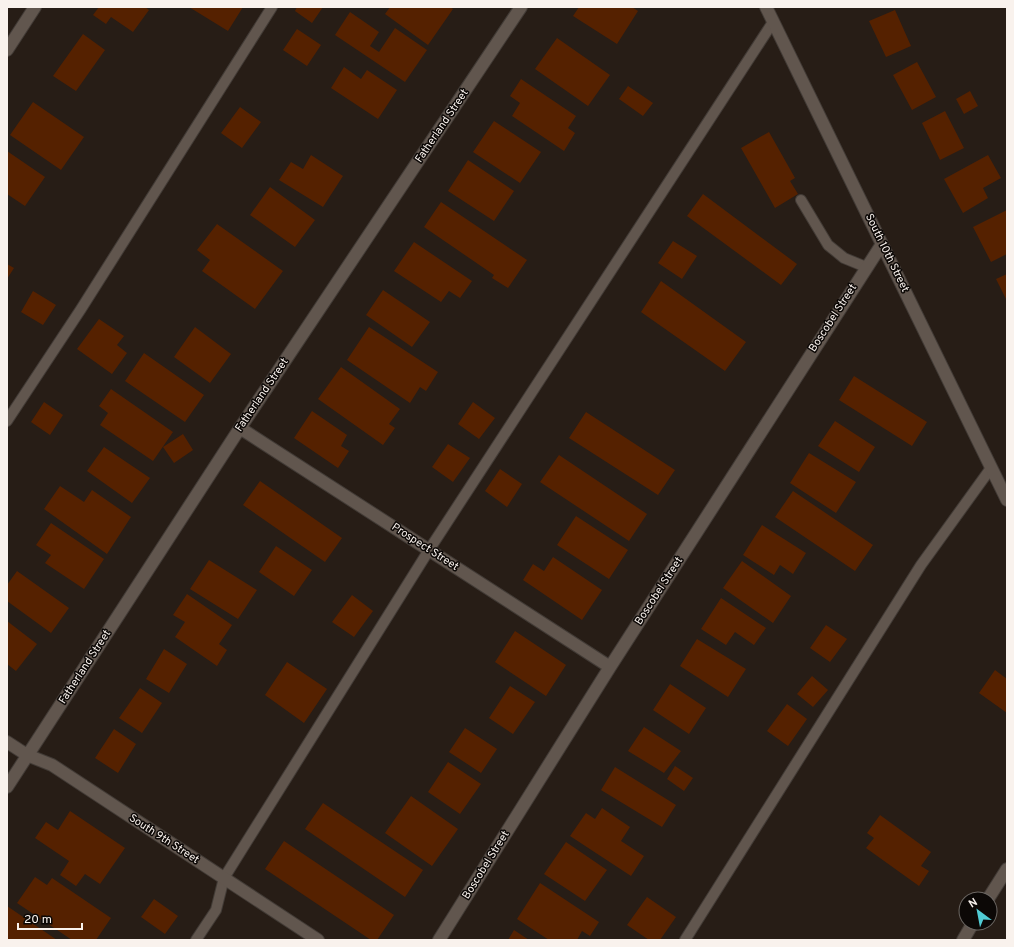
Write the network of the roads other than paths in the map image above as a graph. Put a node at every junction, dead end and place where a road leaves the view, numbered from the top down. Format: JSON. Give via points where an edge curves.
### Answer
{"nodes":[{"id":1,"x":35,"y":7,"type":"edge"},
{"id":2,"x":272,"y":7,"type":"edge"},
{"id":3,"x":521,"y":7,"type":"edge"},
{"id":4,"x":766,"y":7,"type":"edge"},
{"id":5,"x":773,"y":22,"type":"junction"},
{"id":6,"x":7,"y":50,"type":"edge"},
{"id":7,"x":801,"y":200,"type":"dead end"},
{"id":8,"x":882,"y":244,"type":"junction"},
{"id":9,"x":866,"y":267,"type":"junction"},
{"id":10,"x":7,"y":421,"type":"edge"},
{"id":11,"x":240,"y":428,"type":"junction"},
{"id":12,"x":991,"y":468,"type":"junction"},
{"id":13,"x":1007,"y":500,"type":"edge"},
{"id":14,"x":429,"y":550,"type":"junction"},
{"id":15,"x":610,"y":667,"type":"junction"},
{"id":16,"x":7,"y":742,"type":"edge"},
{"id":17,"x":28,"y":755,"type":"junction"},
{"id":18,"x":7,"y":787,"type":"edge"},
{"id":19,"x":1007,"y":869,"type":"edge"},
{"id":20,"x":224,"y":878,"type":"junction"},
{"id":21,"x":993,"y":891,"type":"edge"},
{"id":22,"x":968,"y":931,"type":"edge"},
{"id":23,"x":196,"y":940,"type":"edge"},
{"id":24,"x":318,"y":940,"type":"edge"},
{"id":25,"x":439,"y":940,"type":"edge"},
{"id":26,"x":685,"y":940,"type":"edge"},
{"id":27,"x":963,"y":940,"type":"edge"}],
"edges":[{"from":1,"to":6,"type":"street"},
{"from":2,"to":10,"type":"lane"},
{"from":3,"to":11,"type":"street","name":"Fatherland Street"},
{"from":4,"to":5,"type":"street","name":"South 10th Street"},
{"from":5,"to":8,"type":"street","name":"South 10th Street"},
{"from":5,"to":14,"type":"lane"},
{"from":7,"to":9,"type":"lane","via":[[828,245],[844,258]]},
{"from":8,"to":9,"type":"street","name":"Boscobel Street"},
{"from":8,"to":12,"type":"street","name":"South 10th Street"},
{"from":9,"to":15,"type":"street","name":"Boscobel Street"},
{"from":11,"to":14,"type":"street","name":"Prospect Street"},
{"from":11,"to":17,"type":"street","name":"Fatherland Street"},
{"from":12,"to":13,"type":"street","name":"South 10th Street"},
{"from":12,"to":26,"type":"lane","via":[[921,565]]},
{"from":14,"to":15,"type":"street","name":"Prospect Street"},
{"from":14,"to":20,"type":"lane"},
{"from":15,"to":25,"type":"street","name":"Boscobel Street"},
{"from":16,"to":17,"type":"street","name":"South 9th Street"},
{"from":17,"to":18,"type":"street","name":"Fatherland Street"},
{"from":17,"to":20,"type":"street","name":"South 9th Street","via":[[52,765]]},
{"from":19,"to":21,"type":"street"},
{"from":20,"to":23,"type":"lane","via":[[216,910]]},
{"from":20,"to":24,"type":"street","name":"South 9th Street"},
{"from":22,"to":27,"type":"street"}]}
